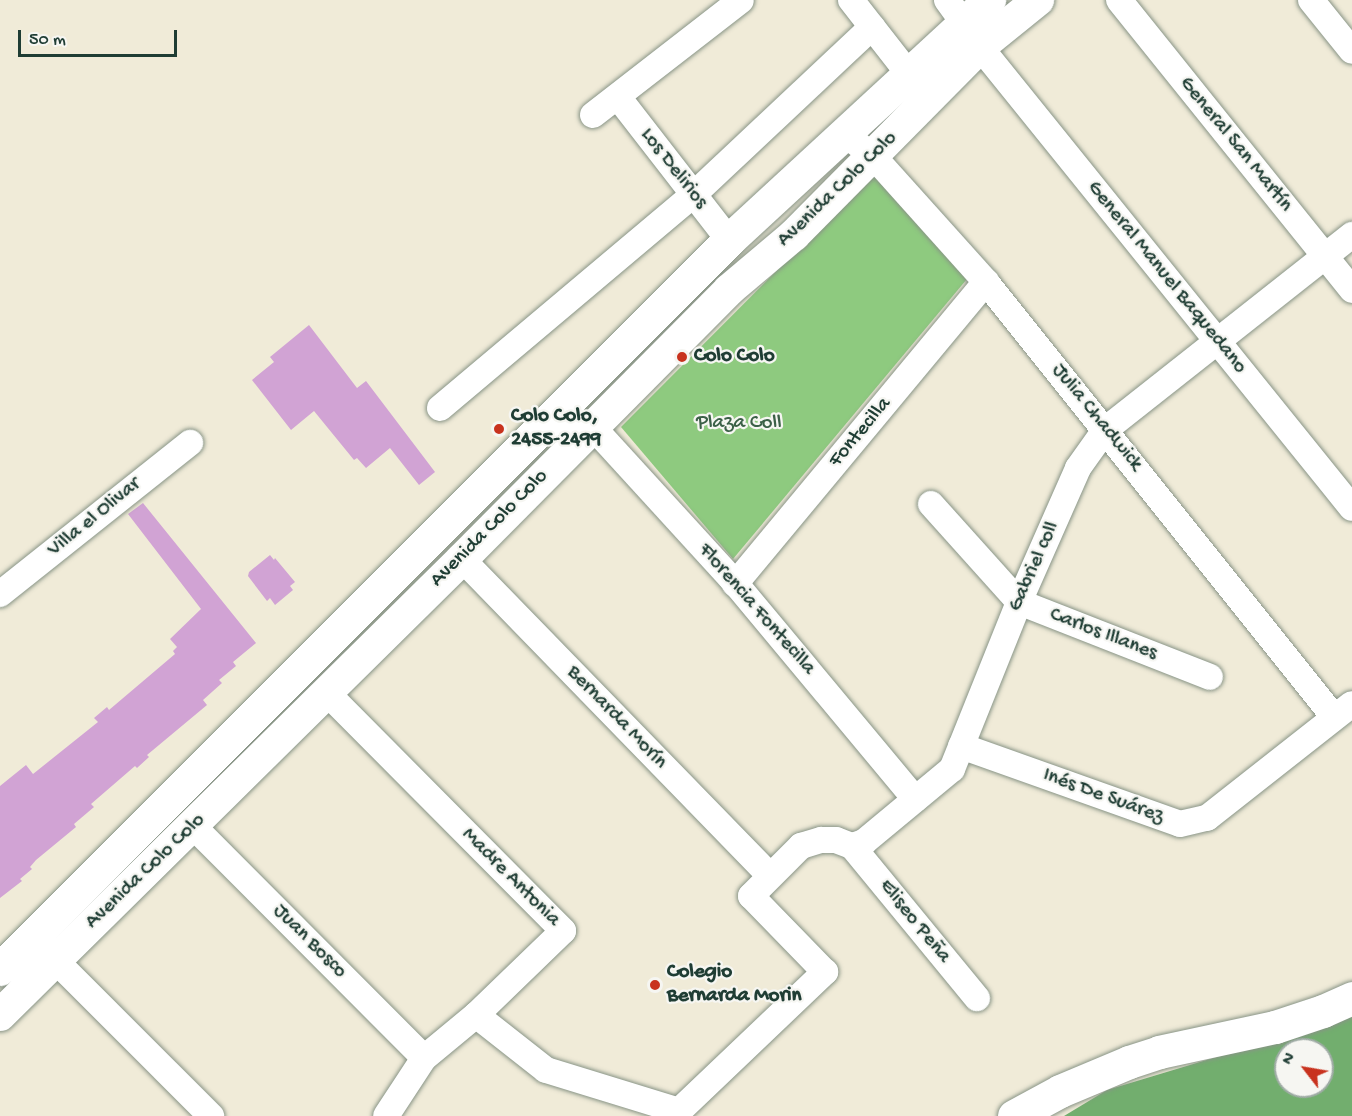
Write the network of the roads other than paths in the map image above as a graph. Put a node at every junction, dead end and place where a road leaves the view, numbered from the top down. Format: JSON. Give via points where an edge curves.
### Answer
{"nodes":[{"id":1,"x":741,"y":0,"type":"edge"},
{"id":2,"x":851,"y":0,"type":"edge"},
{"id":3,"x":989,"y":0,"type":"edge"},
{"id":4,"x":1038,"y":0,"type":"edge"},
{"id":5,"x":1119,"y":0,"type":"edge"},
{"id":6,"x":1311,"y":0,"type":"edge"},
{"id":7,"x":964,"y":23,"type":"edge"},
{"id":8,"x":872,"y":27,"type":"junction"},
{"id":9,"x":1352,"y":51,"type":"edge"},
{"id":10,"x":908,"y":73,"type":"junction"},
{"id":11,"x":618,"y":97,"type":"junction"},
{"id":12,"x":593,"y":115,"type":"dead end"},
{"id":13,"x":844,"y":133,"type":"junction"},
{"id":14,"x":874,"y":157,"type":"junction"},
{"id":15,"x":692,"y":196,"type":"junction"},
{"id":16,"x":1352,"y":235,"type":"edge"},
{"id":17,"x":729,"y":240,"type":"junction"},
{"id":18,"x":1324,"y":256,"type":"junction"},
{"id":19,"x":986,"y":282,"type":"junction"},
{"id":20,"x":1352,"y":290,"type":"edge"},
{"id":21,"x":1216,"y":340,"type":"junction"},
{"id":22,"x":440,"y":408,"type":"dead end"},
{"id":23,"x":554,"y":416,"type":"junction"},
{"id":24,"x":592,"y":426,"type":"junction"},
{"id":25,"x":1106,"y":430,"type":"junction"},
{"id":26,"x":190,"y":442,"type":"dead end"},
{"id":27,"x":931,"y":504,"type":"dead end"},
{"id":28,"x":1352,"y":508,"type":"edge"},
{"id":29,"x":462,"y":559,"type":"junction"},
{"id":30,"x":735,"y":584,"type":"junction"},
{"id":31,"x":0,"y":594,"type":"edge"},
{"id":32,"x":1018,"y":602,"type":"junction"},
{"id":33,"x":1209,"y":677,"type":"dead end"},
{"id":34,"x":327,"y":693,"type":"junction"},
{"id":35,"x":1343,"y":710,"type":"edge"},
{"id":36,"x":961,"y":746,"type":"junction"},
{"id":37,"x":915,"y":799,"type":"junction"},
{"id":38,"x":193,"y":826,"type":"junction"},
{"id":39,"x":852,"y":846,"type":"junction"},
{"id":40,"x":770,"y":876,"type":"junction"},
{"id":41,"x":55,"y":960,"type":"junction"},
{"id":42,"x":0,"y":969,"type":"edge"},
{"id":43,"x":976,"y":998,"type":"dead end"},
{"id":44,"x":1352,"y":998,"type":"edge"},
{"id":45,"x":0,"y":1015,"type":"edge"},
{"id":46,"x":476,"y":1015,"type":"junction"},
{"id":47,"x":424,"y":1058,"type":"junction"},
{"id":48,"x":211,"y":1116,"type":"edge"},
{"id":49,"x":386,"y":1116,"type":"edge"},
{"id":50,"x":1014,"y":1116,"type":"edge"}],
"edges":[{"from":1,"to":11,"type":"street"},
{"from":2,"to":8,"type":"street"},
{"from":3,"to":7,"type":"main road","name":"Avenida Colo Colo"},
{"from":4,"to":7,"type":"street","name":"Avenida Colo Colo"},
{"from":5,"to":18,"type":"street","name":"General San Martín"},
{"from":6,"to":9,"type":"street"},
{"from":7,"to":10,"type":"main road","name":"Avenida Colo Colo"},
{"from":7,"to":14,"type":"street","name":"Avenida Colo Colo"},
{"from":7,"to":21,"type":"street","name":"General Manuel Baquedano"},
{"from":8,"to":10,"type":"street"},
{"from":8,"to":15,"type":"street"},
{"from":10,"to":13,"type":"main road","name":"Avenida Colo Colo"},
{"from":11,"to":12,"type":"street"},
{"from":11,"to":15,"type":"street","name":"Los Delirios"},
{"from":13,"to":14,"type":"street","name":"Julia Chadwick"},
{"from":13,"to":17,"type":"main road","name":"Avenida Colo Colo"},
{"from":14,"to":19,"type":"street","name":"Julia Chadwick"},
{"from":14,"to":24,"type":"street","name":"Avenida Colo Colo","via":[[794,236],[729,290]]},
{"from":15,"to":17,"type":"street","name":"Los Delirios"},
{"from":15,"to":22,"type":"street"},
{"from":16,"to":18,"type":"street","name":"Gabriel coll"},
{"from":17,"to":23,"type":"main road","name":"Avenida Colo Colo"},
{"from":18,"to":20,"type":"street","name":"General San Martín"},
{"from":18,"to":21,"type":"street","name":"Gabriel coll"},
{"from":19,"to":25,"type":"street","name":"Julia Chadwick"},
{"from":19,"to":30,"type":"street","name":"Fontecilla"},
{"from":21,"to":25,"type":"street","name":"Gabriel coll"},
{"from":21,"to":28,"type":"street","name":"General Manuel Baquedano"},
{"from":23,"to":24,"type":"street"},
{"from":23,"to":42,"type":"main road","name":"Avenida Colo Colo"},
{"from":24,"to":29,"type":"street","name":"Avenida Colo Colo"},
{"from":24,"to":30,"type":"street","name":"Florencia Fontecilla"},
{"from":25,"to":32,"type":"street","name":"Gabriel coll","via":[[1078,468]]},
{"from":25,"to":35,"type":"street","name":"Julia Chadwick"},
{"from":26,"to":31,"type":"street","name":"Villa el Olivar"},
{"from":27,"to":32,"type":"street","name":"Carlos Illanes"},
{"from":29,"to":34,"type":"street","name":"Avenida Colo Colo"},
{"from":29,"to":40,"type":"street","name":"Bernarda Morín"},
{"from":30,"to":37,"type":"street","name":"Florencia Fontecilla"},
{"from":32,"to":33,"type":"street","name":"Carlos Illanes"},
{"from":32,"to":36,"type":"street","name":"Gabriel coll"},
{"from":34,"to":38,"type":"street","name":"Avenida Colo Colo"},
{"from":34,"to":46,"type":"street","name":"Madre Antonia","via":[[563,931]]},
{"from":35,"to":36,"type":"street","name":"Inés De Suárez","via":[[1207,818],[1180,824]]},
{"from":36,"to":37,"type":"street","name":"Gabriel coll","via":[[952,769]]},
{"from":37,"to":39,"type":"street","name":"Gabriel coll","via":[[871,837]]},
{"from":38,"to":41,"type":"street","name":"Avenida Colo Colo"},
{"from":38,"to":47,"type":"street","name":"Juan Bosco"},
{"from":39,"to":40,"type":"street","via":[[836,840],[813,840],[801,846]]},
{"from":39,"to":43,"type":"street","name":"Eliseo Peña"},
{"from":40,"to":46,"type":"street","via":[[751,896],[825,972],[679,1111],[546,1070]]},
{"from":41,"to":45,"type":"street","name":"Avenida Colo Colo"},
{"from":41,"to":48,"type":"street"},
{"from":44,"to":50,"type":"main road","via":[[1275,1027],[1129,1062],[1060,1091]]},
{"from":46,"to":47,"type":"street","name":"Madre Antonia"},
{"from":47,"to":49,"type":"street","name":"Madre Antonia"}]}
